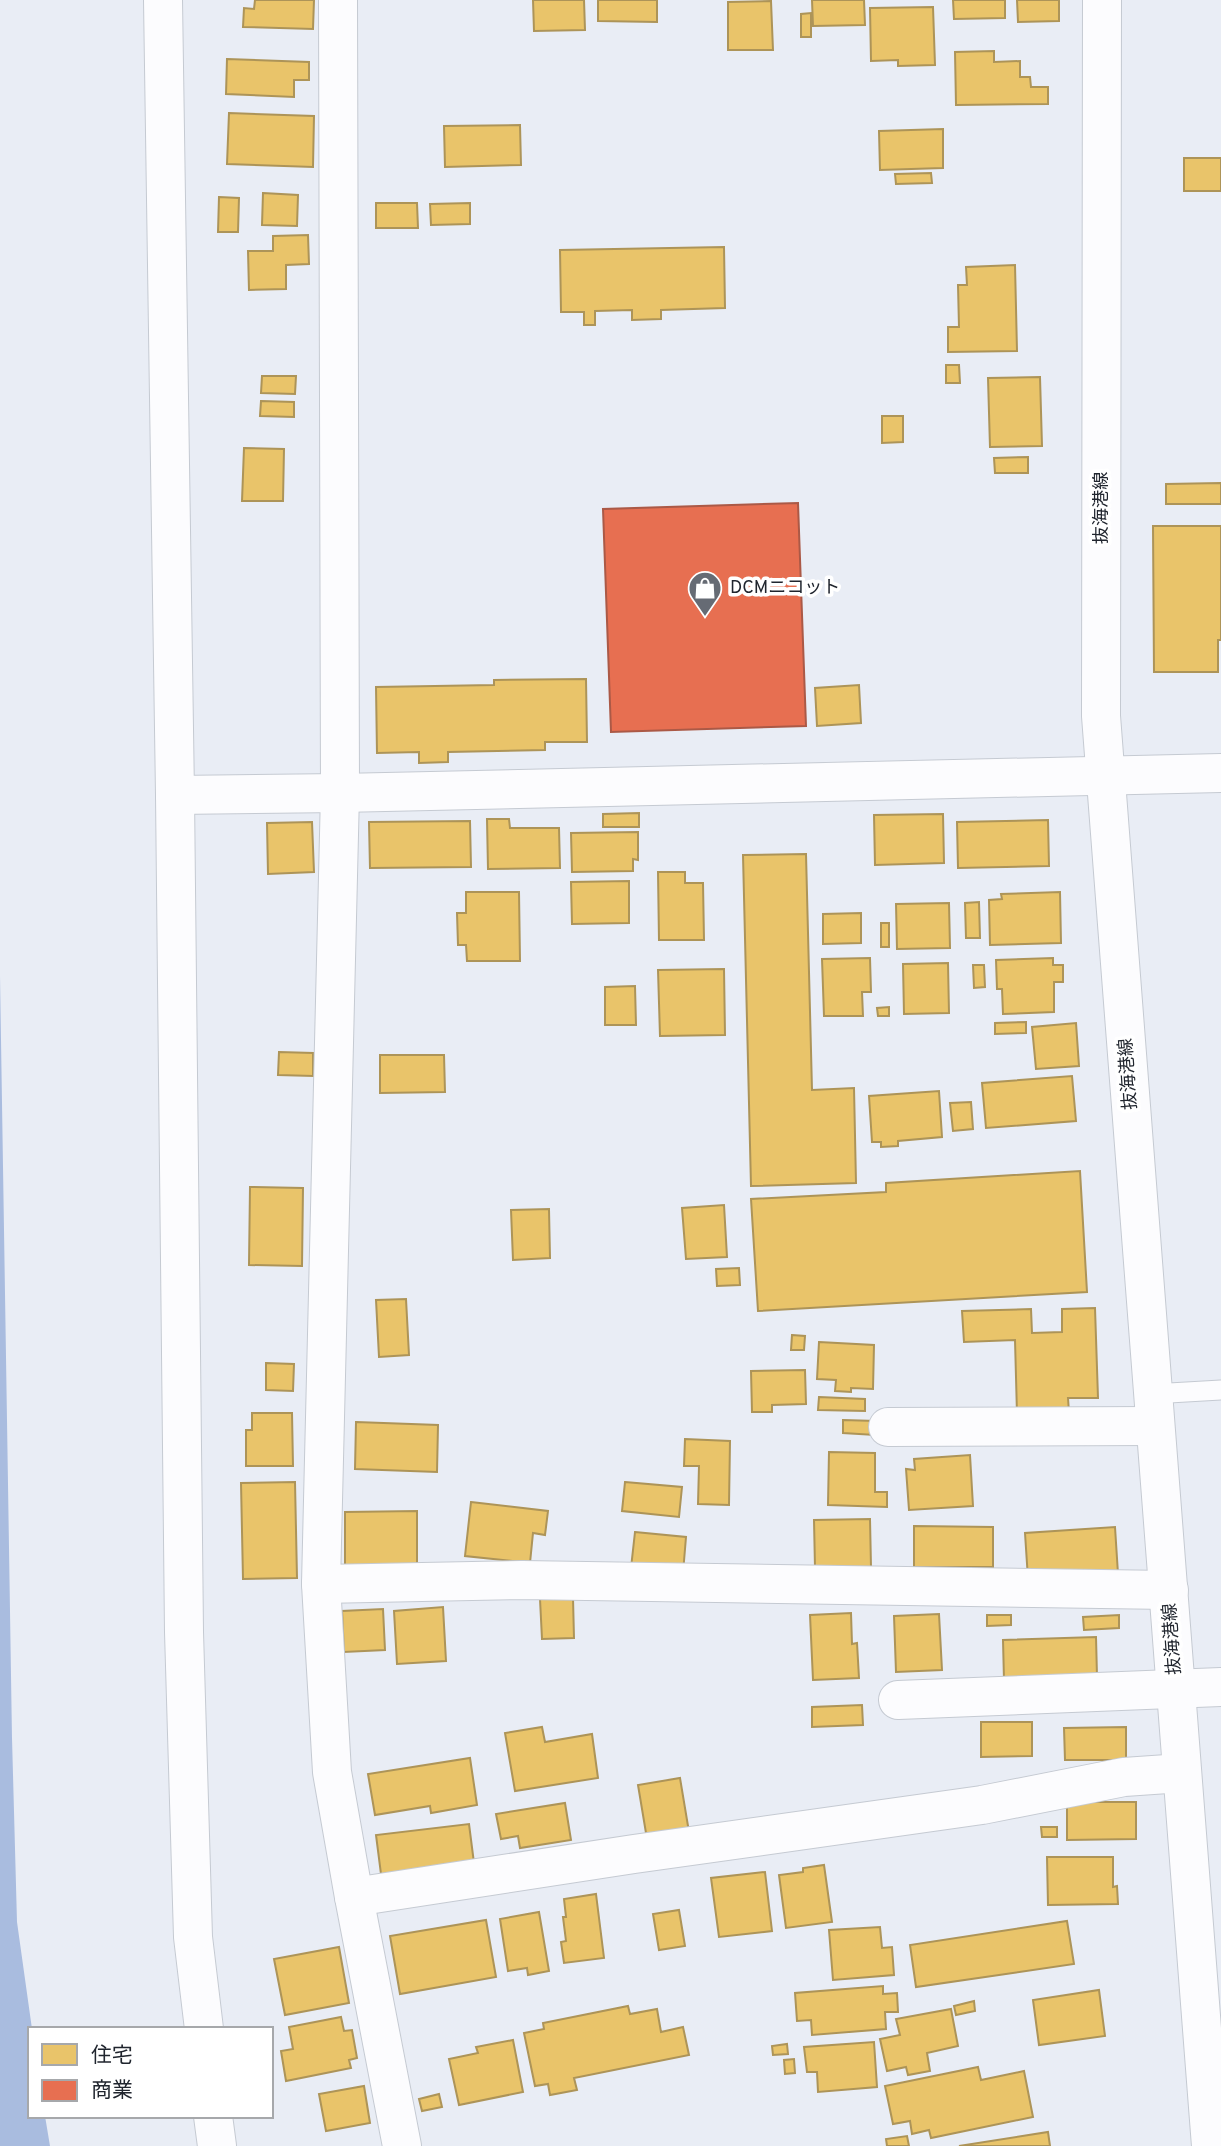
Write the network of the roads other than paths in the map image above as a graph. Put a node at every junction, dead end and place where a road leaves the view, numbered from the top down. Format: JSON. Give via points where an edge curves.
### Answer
{"nodes":[{"id":1,"x":163,"y":0,"type":"edge"},
{"id":2,"x":338,"y":0,"type":"edge"},
{"id":3,"x":1102,"y":0,"type":"edge"},
{"id":4,"x":1221,"y":773,"type":"edge"},
{"id":5,"x":1106,"y":775,"type":"junction"},
{"id":6,"x":340,"y":793,"type":"junction"},
{"id":7,"x":175,"y":795,"type":"junction"},
{"id":8,"x":1221,"y":1390,"type":"edge"},
{"id":9,"x":1154,"y":1410,"type":"junction"},
{"id":10,"x":888,"y":1427,"type":"dead end"},
{"id":11,"x":321,"y":1584,"type":"junction"},
{"id":12,"x":1169,"y":1590,"type":"junction"},
{"id":13,"x":1221,"y":1687,"type":"edge"},
{"id":14,"x":1176,"y":1690,"type":"junction"},
{"id":15,"x":898,"y":1700,"type":"dead end"},
{"id":16,"x":1182,"y":1773,"type":"junction"},
{"id":17,"x":354,"y":1897,"type":"junction"},
{"id":18,"x":204,"y":2027,"type":"edge"},
{"id":19,"x":1212,"y":2056,"type":"edge"},
{"id":20,"x":213,"y":2118,"type":"edge"},
{"id":21,"x":217,"y":2146,"type":"edge"},
{"id":22,"x":402,"y":2146,"type":"edge"},
{"id":23,"x":1211,"y":2146,"type":"edge"}],
"edges":[{"from":1,"to":7,"type":"street"},
{"from":2,"to":6,"type":"street"},
{"from":3,"to":5,"type":"street","name":"抜海港線","via":[[1101,716]]},
{"from":4,"to":5,"type":"street"},
{"from":5,"to":6,"type":"street"},
{"from":5,"to":9,"type":"street","name":"抜海港線"},
{"from":6,"to":7,"type":"street"},
{"from":6,"to":11,"type":"street"},
{"from":7,"to":18,"type":"street","via":[[184,1632],[193,1937]]},
{"from":8,"to":9,"type":"lane"},
{"from":9,"to":10,"type":"street"},
{"from":9,"to":12,"type":"street","name":"抜海港線"},
{"from":11,"to":12,"type":"street","via":[[522,1580]]},
{"from":11,"to":17,"type":"street","via":[[332,1772]]},
{"from":12,"to":14,"type":"street","name":"抜海港線"},
{"from":13,"to":14,"type":"street"},
{"from":14,"to":15,"type":"street"},
{"from":14,"to":16,"type":"street","name":"抜海港線"},
{"from":16,"to":17,"type":"street","via":[[1124,1777],[982,1805]]},
{"from":16,"to":19,"type":"street","name":"抜海港線"},
{"from":17,"to":22,"type":"street"},
{"from":19,"to":23,"type":"street","name":"抜海港線"},
{"from":20,"to":21,"type":"street"}]}
